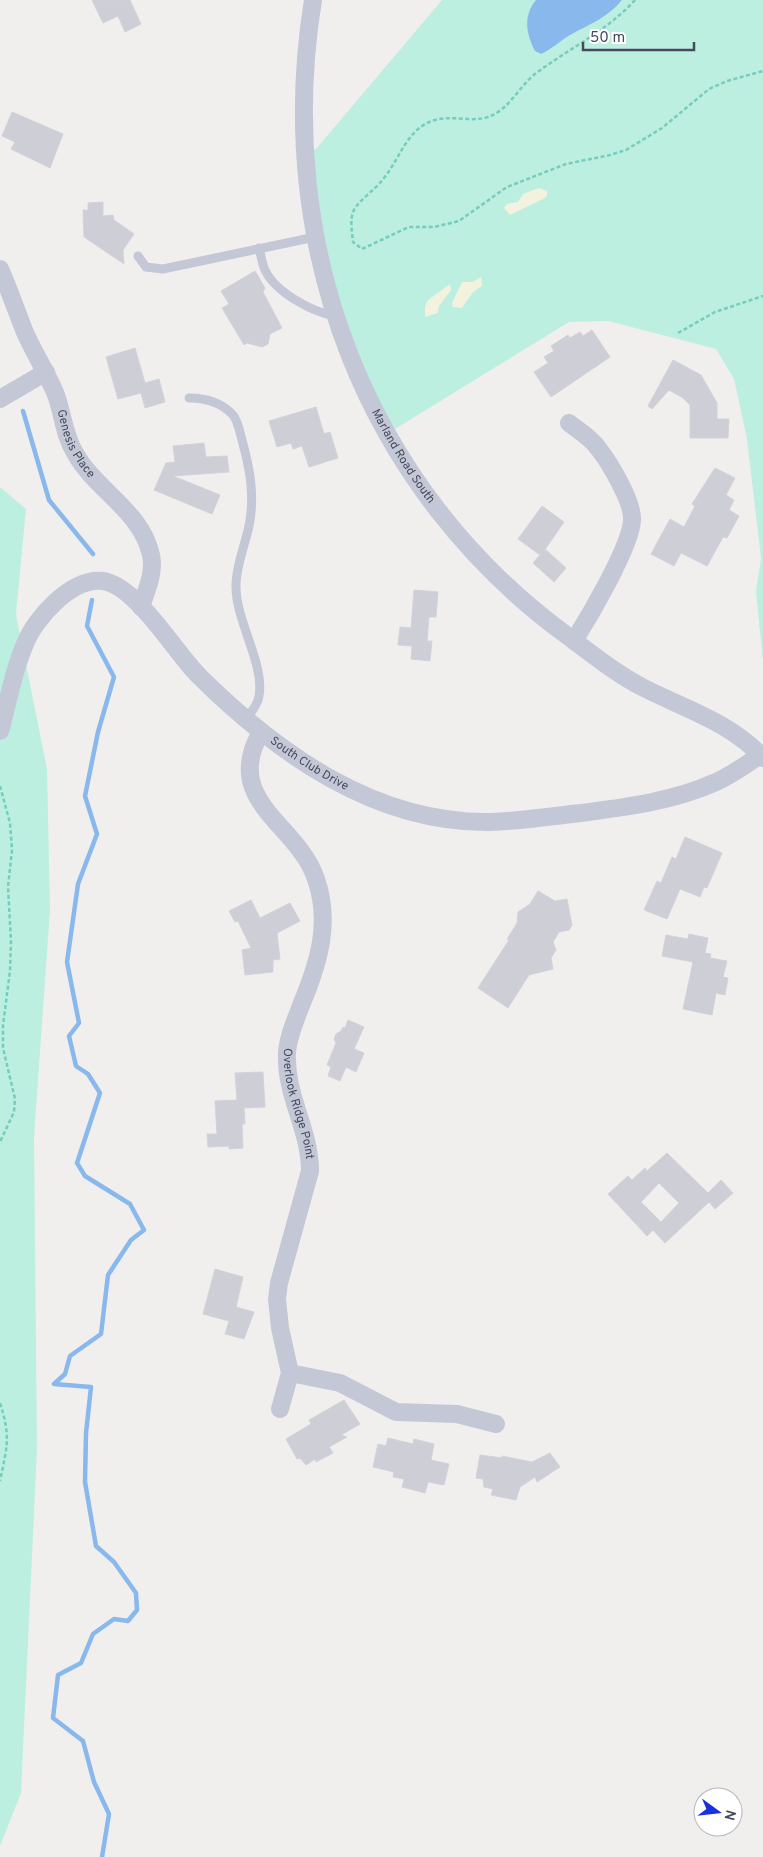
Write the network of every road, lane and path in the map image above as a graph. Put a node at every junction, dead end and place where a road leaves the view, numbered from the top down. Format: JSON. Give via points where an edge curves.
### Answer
{"nodes":[{"id":1,"x":313,"y":0,"type":"edge"},
{"id":2,"x":635,"y":0,"type":"edge"},
{"id":3,"x":763,"y":71,"type":"edge"},
{"id":4,"x":315,"y":237,"type":"junction"},
{"id":5,"x":259,"y":248,"type":"junction"},
{"id":6,"x":138,"y":256,"type":"dead end"},
{"id":7,"x":0,"y":269,"type":"edge"},
{"id":8,"x":763,"y":296,"type":"edge"},
{"id":9,"x":335,"y":316,"type":"junction"},
{"id":10,"x":678,"y":334,"type":"dead end"},
{"id":11,"x":46,"y":372,"type":"junction"},
{"id":12,"x":189,"y":398,"type":"dead end"},
{"id":13,"x":0,"y":399,"type":"edge"},
{"id":14,"x":570,"y":422,"type":"dead end"},
{"id":15,"x":141,"y":607,"type":"junction"},
{"id":16,"x":574,"y":641,"type":"junction"},
{"id":17,"x":246,"y":719,"type":"junction"},
{"id":18,"x":0,"y":731,"type":"edge"},
{"id":19,"x":261,"y":732,"type":"junction"},
{"id":20,"x":762,"y":757,"type":"edge"},
{"id":21,"x":0,"y":786,"type":"edge"},
{"id":22,"x":0,"y":1142,"type":"edge"},
{"id":23,"x":290,"y":1373,"type":"junction"},
{"id":24,"x":0,"y":1403,"type":"edge"},
{"id":25,"x":280,"y":1410,"type":"dead end"},
{"id":26,"x":496,"y":1424,"type":"dead end"},
{"id":27,"x":0,"y":1481,"type":"edge"}],
"edges":[{"from":1,"to":4,"type":"street","name":"Marland Road South","via":[[304,64],[304,94],[308,188]]},
{"from":2,"to":3,"type":"path","via":[[609,25],[533,76],[497,113],[480,120],[437,119],[420,127],[408,139],[384,178],[355,209],[351,224],[353,242],[362,249],[409,227],[434,227],[459,221],[507,187],[566,164],[626,150],[662,128],[709,90],[726,81]]},
{"from":4,"to":5,"type":"lane"},
{"from":4,"to":9,"type":"street","name":"Marland Road South"},
{"from":5,"to":6,"type":"lane","via":[[163,269],[146,268]]},
{"from":5,"to":9,"type":"lane","via":[[265,271],[286,294],[323,314]]},
{"from":7,"to":11,"type":"street","name":"Genesis Place","via":[[24,330]]},
{"from":8,"to":10,"type":"path","via":[[714,312]]},
{"from":9,"to":16,"type":"street","name":"Marland Road South","via":[[346,349],[380,422],[426,493],[463,541],[498,578],[528,607]]},
{"from":11,"to":13,"type":"street"},
{"from":11,"to":15,"type":"street","name":"Genesis Place","via":[[74,451],[83,466],[132,516],[146,541],[152,556],[152,569]]},
{"from":12,"to":17,"type":"lane","via":[[206,398],[234,416],[250,471],[252,503],[236,586],[239,611],[259,677],[259,696]]},
{"from":14,"to":16,"type":"street","via":[[598,448],[630,506],[632,519],[625,546]]},
{"from":15,"to":17,"type":"street","name":"South Club Drive","via":[[198,676]]},
{"from":15,"to":18,"type":"street","name":"South Club Drive","via":[[126,593],[104,581],[81,585],[58,600],[34,627],[25,644]]},
{"from":16,"to":20,"type":"street","name":"Marland Road South","via":[[642,687],[740,737]]},
{"from":17,"to":19,"type":"street","name":"South Club Drive"},
{"from":19,"to":20,"type":"street","name":"South Club Drive","via":[[312,770],[341,786],[419,813],[490,822],[608,809],[678,796],[719,781]]},
{"from":19,"to":23,"type":"street","name":"Overlook Ridge Point","via":[[251,749],[248,764],[252,781],[271,819],[310,864],[320,892],[324,926],[316,968],[290,1035],[287,1052],[290,1090],[310,1152],[310,1171],[277,1299]]},
{"from":21,"to":22,"type":"path","via":[[10,823],[12,850],[8,886],[10,971],[3,1048],[15,1099],[14,1112]]},
{"from":23,"to":25,"type":"street","name":"Overlook Ridge Point"},
{"from":23,"to":26,"type":"street","via":[[340,1383],[396,1412],[457,1414]]},
{"from":24,"to":27,"type":"path","via":[[8,1426]]}]}
